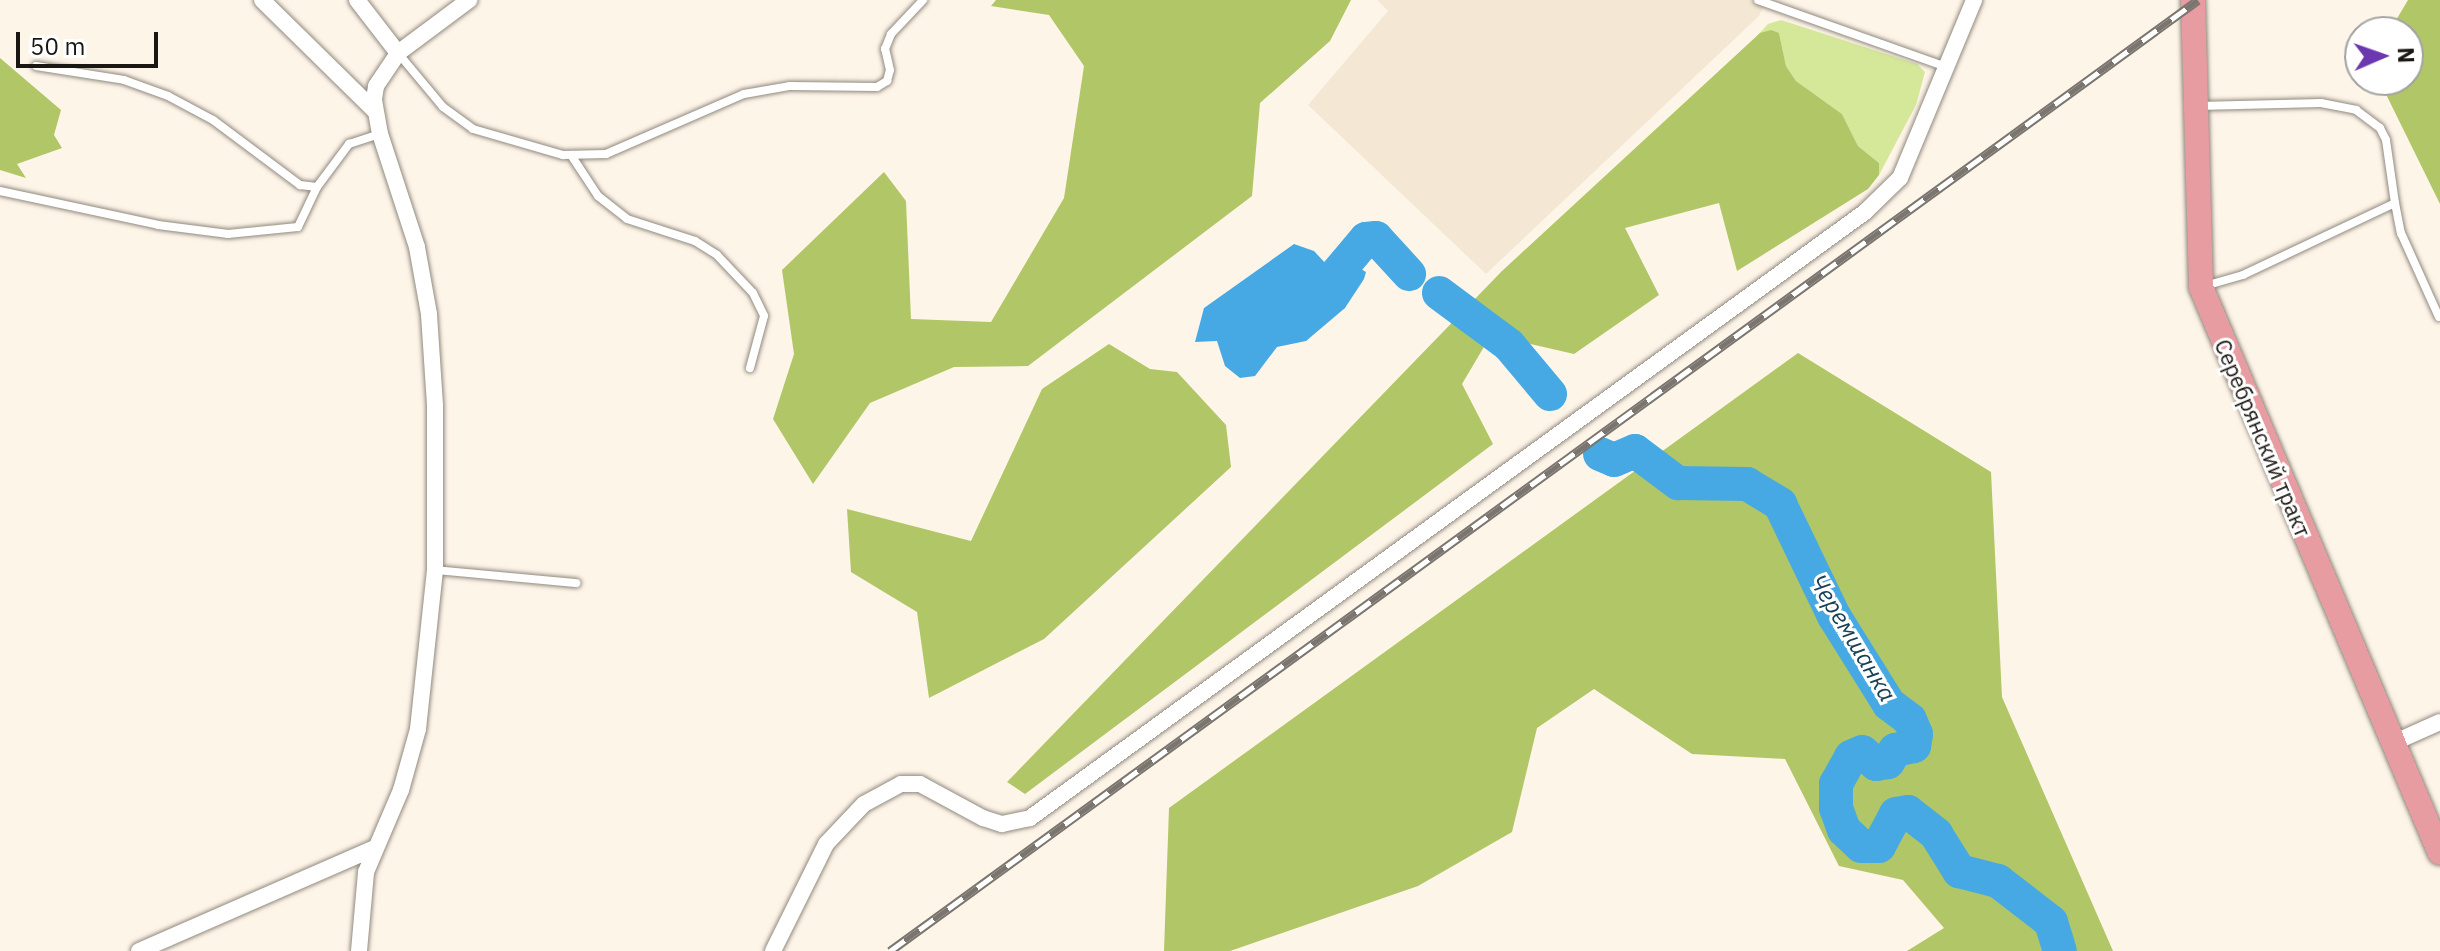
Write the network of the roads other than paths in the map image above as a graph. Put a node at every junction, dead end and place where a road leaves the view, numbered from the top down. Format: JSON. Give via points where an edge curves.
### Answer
{"nodes":[{"id":1,"x":262,"y":0,"type":"edge"},
{"id":2,"x":357,"y":0,"type":"edge"},
{"id":3,"x":469,"y":0,"type":"edge"},
{"id":4,"x":923,"y":0,"type":"edge"},
{"id":5,"x":1758,"y":0,"type":"edge"},
{"id":6,"x":1974,"y":0,"type":"edge"},
{"id":7,"x":2193,"y":0,"type":"edge"},
{"id":8,"x":398,"y":53,"type":"junction"},
{"id":9,"x":36,"y":66,"type":"dead end"},
{"id":10,"x":1943,"y":66,"type":"junction"},
{"id":11,"x":2193,"y":106,"type":"junction"},
{"id":12,"x":375,"y":111,"type":"junction"},
{"id":13,"x":380,"y":134,"type":"junction"},
{"id":14,"x":571,"y":155,"type":"junction"},
{"id":15,"x":317,"y":187,"type":"junction"},
{"id":16,"x":0,"y":191,"type":"edge"},
{"id":17,"x":2395,"y":203,"type":"junction"},
{"id":18,"x":2201,"y":287,"type":"junction"},
{"id":19,"x":2439,"y":317,"type":"edge"},
{"id":20,"x":750,"y":368,"type":"dead end"},
{"id":21,"x":435,"y":570,"type":"junction"},
{"id":22,"x":576,"y":583,"type":"dead end"},
{"id":23,"x":2440,"y":722,"type":"edge"},
{"id":24,"x":2393,"y":743,"type":"junction"},
{"id":25,"x":373,"y":849,"type":"junction"},
{"id":26,"x":2440,"y":853,"type":"edge"},
{"id":27,"x":139,"y":951,"type":"edge"},
{"id":28,"x":359,"y":951,"type":"edge"},
{"id":29,"x":773,"y":951,"type":"edge"}],
"edges":[{"from":1,"to":12,"type":"street"},
{"from":2,"to":8,"type":"street"},
{"from":3,"to":8,"type":"street"},
{"from":4,"to":14,"type":"lane","via":[[891,34],[885,49],[890,70],[887,81],[877,87],[790,86],[744,94],[691,113],[626,149]]},
{"from":5,"to":10,"type":"lane"},
{"from":6,"to":10,"type":"street"},
{"from":7,"to":11,"type":"main road","name":"Серебрянский тракт"},
{"from":8,"to":12,"type":"street","via":[[376,86]]},
{"from":8,"to":14,"type":"lane","via":[[455,119],[524,145]]},
{"from":9,"to":15,"type":"lane","via":[[124,80],[168,96],[213,120],[300,185]]},
{"from":10,"to":29,"type":"street","via":[[1900,178],[1865,212],[1030,818],[992,821],[920,784],[901,784],[864,804],[826,844]]},
{"from":11,"to":17,"type":"lane","via":[[2321,103],[2356,110],[2374,122],[2386,140]]},
{"from":11,"to":18,"type":"main road","name":"Серебрянский тракт"},
{"from":12,"to":13,"type":"street"},
{"from":13,"to":15,"type":"lane","via":[[349,144]]},
{"from":13,"to":21,"type":"street","via":[[408,213],[429,314]]},
{"from":14,"to":20,"type":"lane","via":[[598,196],[627,219],[695,241],[717,255],[753,293],[764,316]]},
{"from":15,"to":16,"type":"lane","via":[[298,227],[228,234],[158,225]]},
{"from":17,"to":18,"type":"lane","via":[[2243,275]]},
{"from":17,"to":19,"type":"lane","via":[[2401,233]]},
{"from":18,"to":24,"type":"main road","name":"Серебрянский тракт"},
{"from":21,"to":22,"type":"lane"},
{"from":21,"to":25,"type":"street","via":[[418,729],[401,790]]},
{"from":23,"to":24,"type":"street"},
{"from":24,"to":26,"type":"main road","name":"Серебрянский тракт"},
{"from":25,"to":27,"type":"street"},
{"from":25,"to":28,"type":"street","via":[[358,925]]}]}
